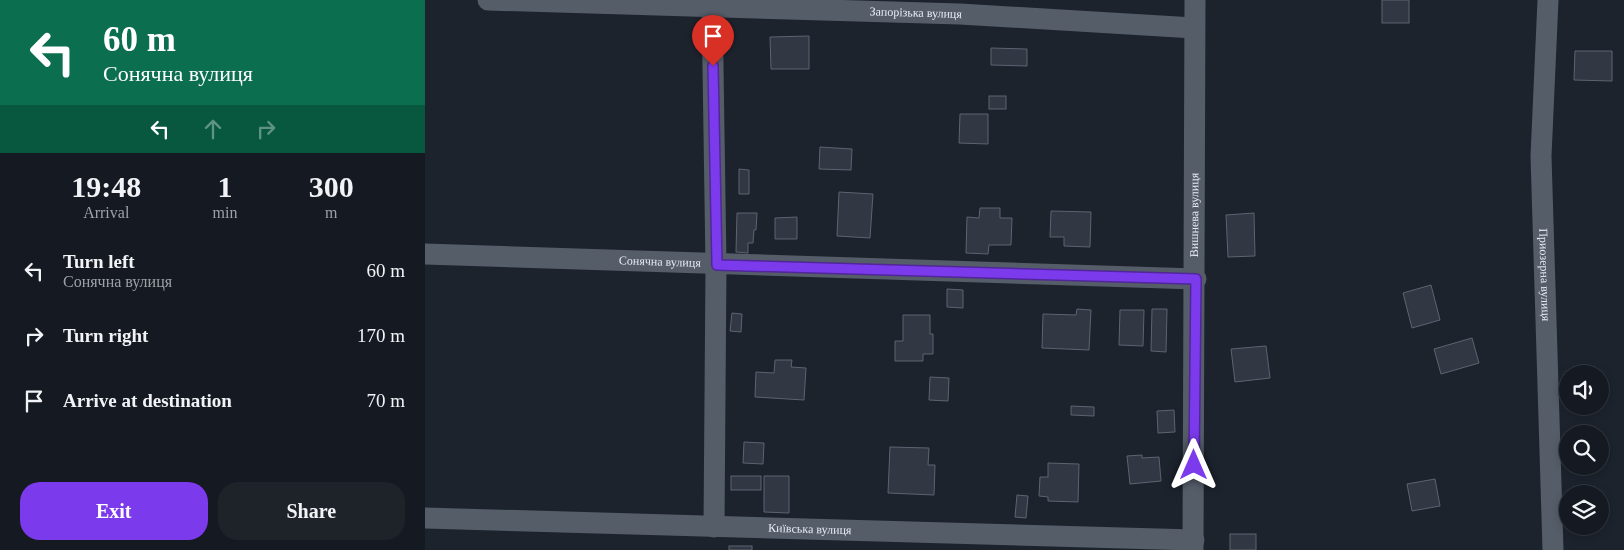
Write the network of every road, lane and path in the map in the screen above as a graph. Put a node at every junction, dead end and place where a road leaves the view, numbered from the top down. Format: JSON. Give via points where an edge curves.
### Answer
{"nodes":[{"id":1,"x":488,"y":0,"type":"edge"},
{"id":2,"x":1195,"y":0,"type":"edge"},
{"id":3,"x":1548,"y":0,"type":"edge"},
{"id":4,"x":712,"y":3,"type":"edge"},
{"id":5,"x":1194,"y":28,"type":"junction"},
{"id":6,"x":425,"y":254,"type":"edge"},
{"id":7,"x":717,"y":265,"type":"junction"},
{"id":8,"x":1196,"y":279,"type":"junction"},
{"id":9,"x":425,"y":518,"type":"edge"},
{"id":10,"x":714,"y":527,"type":"junction"},
{"id":11,"x":1193,"y":545,"type":"edge"},
{"id":12,"x":1553,"y":550,"type":"edge"}],
"edges":[{"from":1,"to":4,"type":"street","name":"Запорізька вулиця"},
{"from":2,"to":5,"type":"street","name":"Вишнева вулиця"},
{"from":3,"to":12,"type":"street","name":"Приозерна вулиця","via":[[1541,156]]},
{"from":4,"to":5,"type":"street","name":"Запорізька вулиця"},
{"from":4,"to":7,"type":"street"},
{"from":5,"to":8,"type":"street","name":"Вишнева вулиця"},
{"from":6,"to":7,"type":"street","name":"Сонячна вулиця"},
{"from":7,"to":8,"type":"street","name":"Сонячна вулиця"},
{"from":7,"to":10,"type":"street"},
{"from":8,"to":11,"type":"street","name":"Вишнева вулиця"},
{"from":9,"to":10,"type":"street","name":"Київська вулиця"},
{"from":10,"to":11,"type":"street","name":"Київська вулиця"}]}
